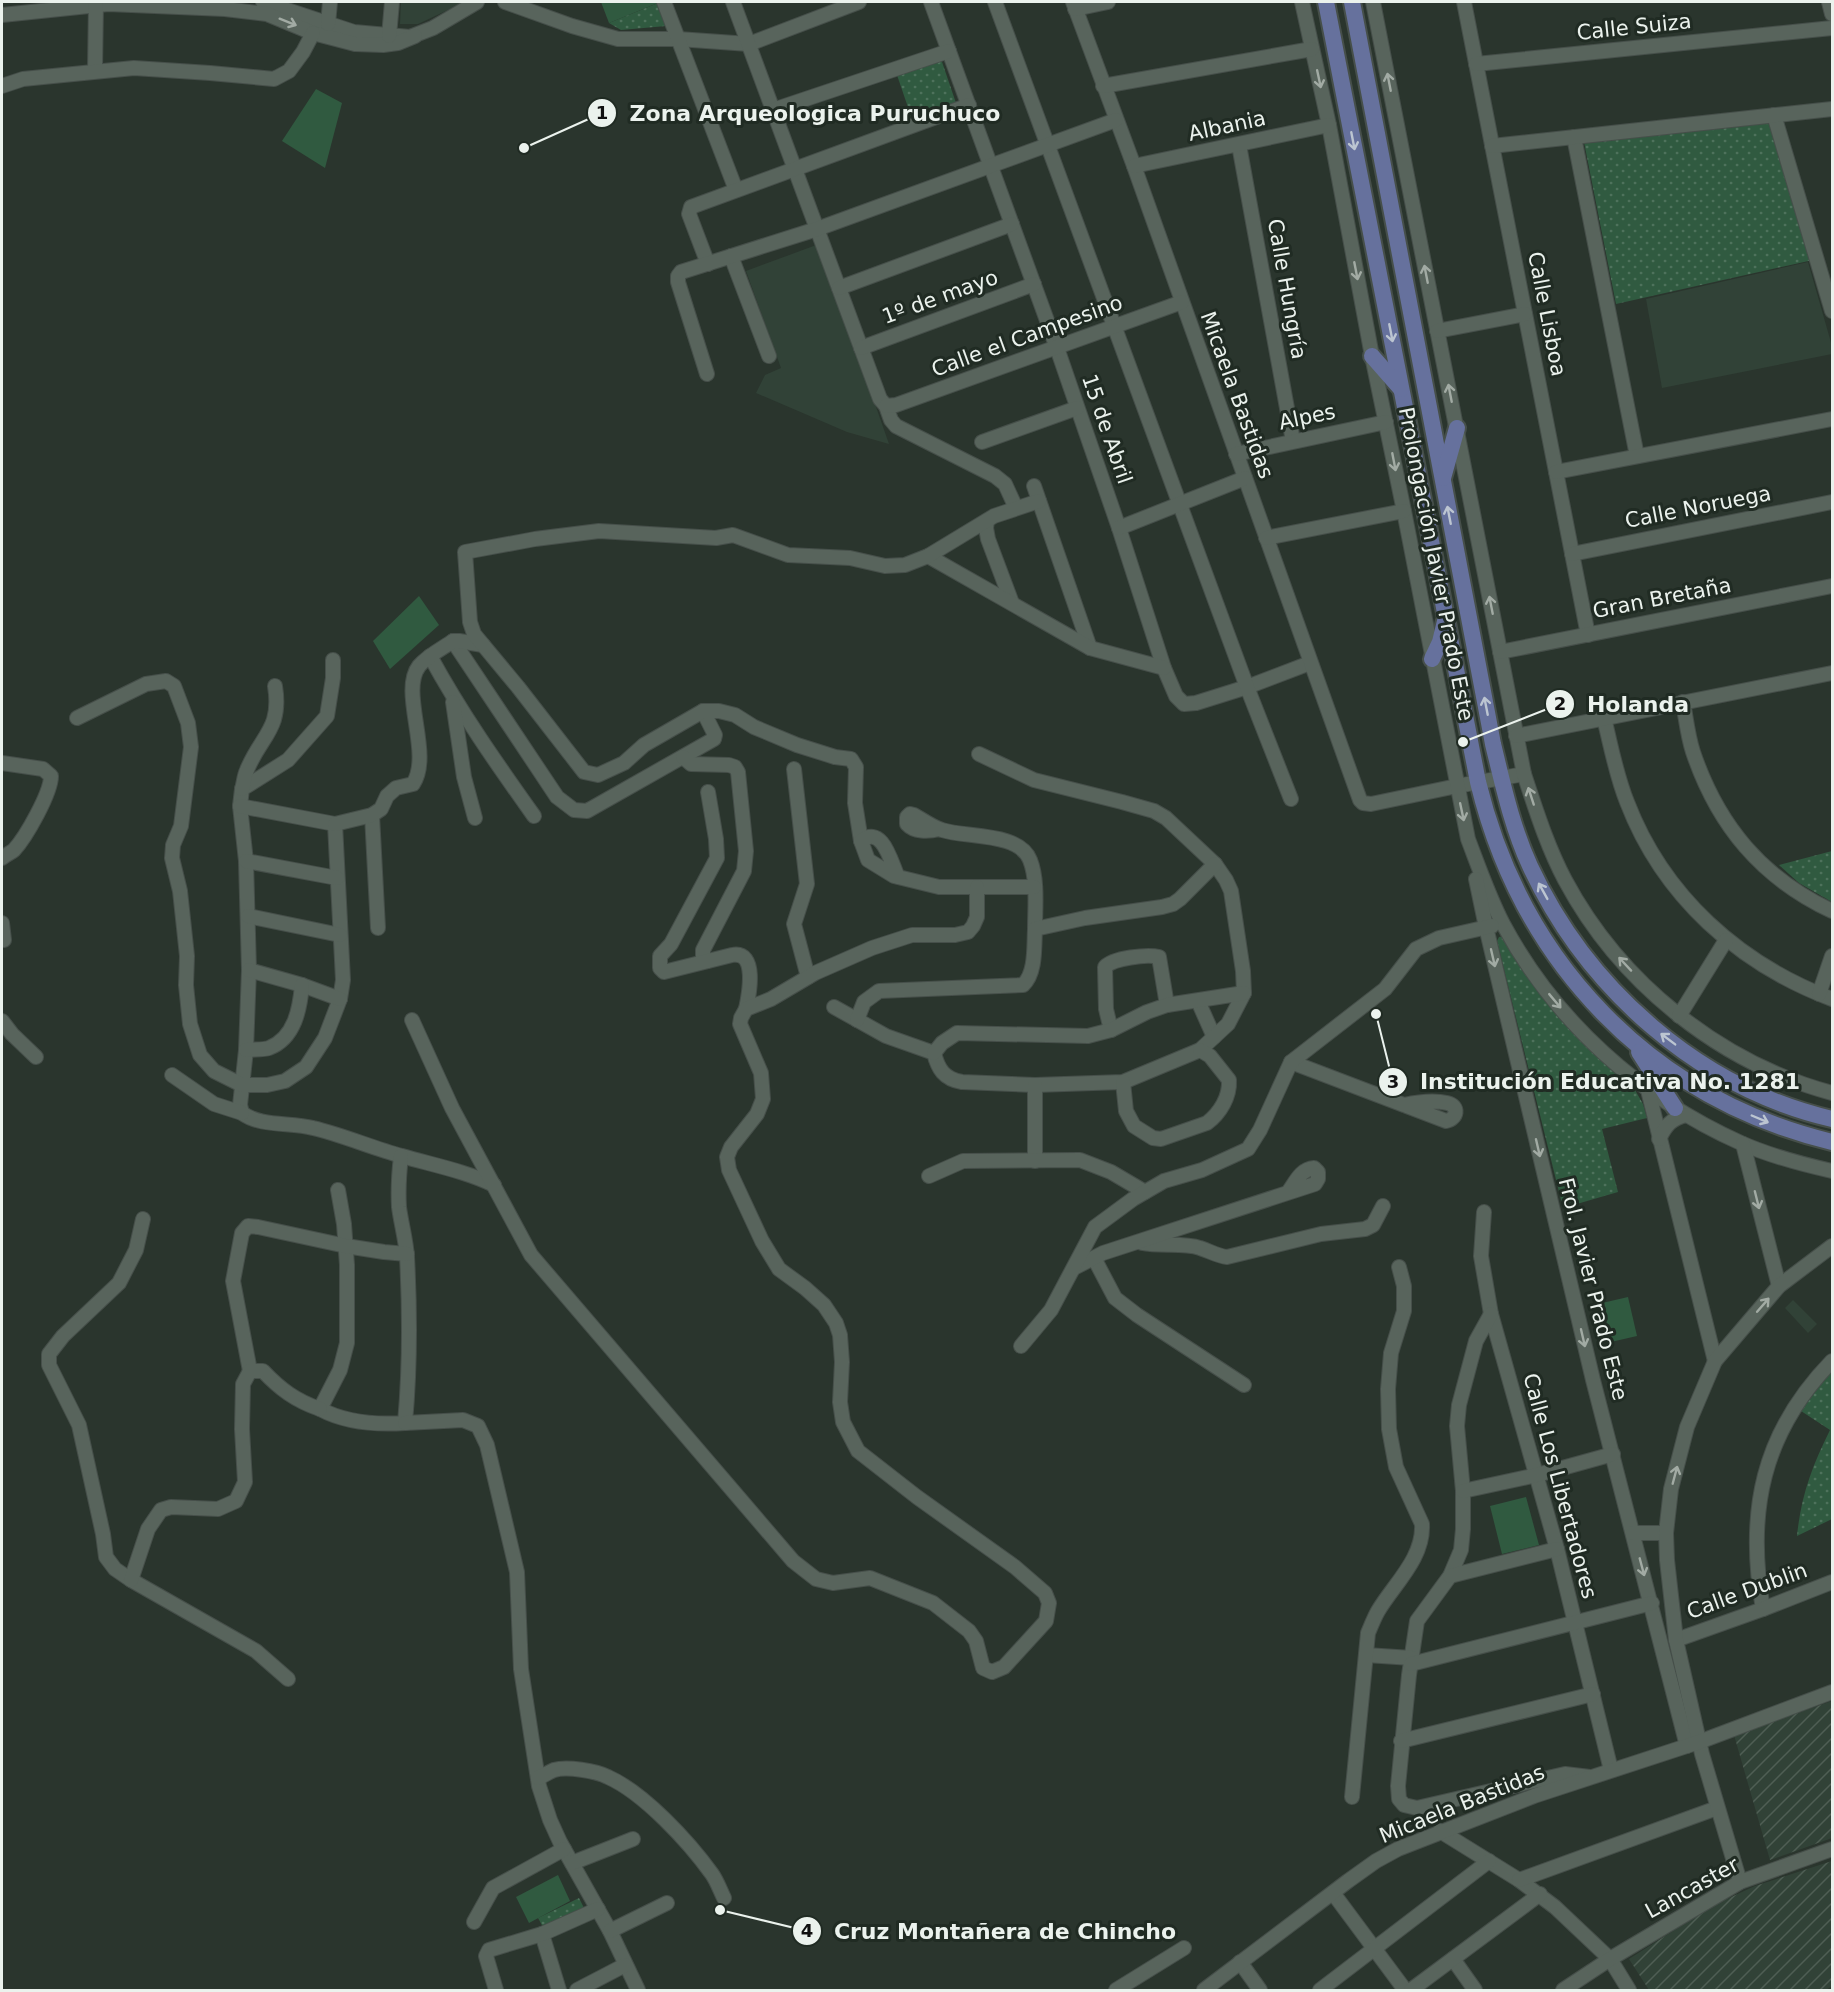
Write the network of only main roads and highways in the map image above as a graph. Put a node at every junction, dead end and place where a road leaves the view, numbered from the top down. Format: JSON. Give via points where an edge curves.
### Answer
{"nodes":[{"id":1,"x":1326,"y":2,"type":"edge"},
{"id":2,"x":1352,"y":2,"type":"edge"},
{"id":3,"x":1372,"y":356,"type":"road end"},
{"id":4,"x":1402,"y":390,"type":"junction"},
{"id":5,"x":1457,"y":428,"type":"road end"},
{"id":6,"x":1442,"y":481,"type":"junction"},
{"id":7,"x":1447,"y":614,"type":"junction"},
{"id":8,"x":1432,"y":659,"type":"road end"},
{"id":9,"x":1633,"y":1041,"type":"junction"},
{"id":10,"x":1680,"y":1112,"type":"road end"},
{"id":11,"x":1833,"y":1119,"type":"edge"},
{"id":12,"x":1833,"y":1142,"type":"edge"}],
"edges":[{"from":1,"to":4,"type":"main road","name":"Prolongación Javier Prado Este","one_way":true},
{"from":2,"to":6,"type":"main road","name":"Prolongación Javier Prado Este"},
{"from":3,"to":4,"type":"main road"},
{"from":4,"to":7,"type":"main road","name":"Prolongación Javier Prado Este"},
{"from":5,"to":6,"type":"main road"},
{"from":11,"to":6,"type":"main road","name":"Prolongación Javier Prado Este","one_way":true,"via":[[1776,1101],[1729,1079],[1672,1042],[1628,1006],[1586,958],[1549,903],[1521,845],[1501,778]]},
{"from":7,"to":8,"type":"main road"},
{"from":7,"to":9,"type":"main road","name":"Prolongación Javier Prado Este","via":[[1478,782],[1502,860],[1533,921],[1577,985]]},
{"from":9,"to":10,"type":"main road"},
{"from":9,"to":12,"type":"main road","name":"Prolongación Javier Prado Este","one_way":true,"via":[[1684,1080],[1721,1101],[1773,1124]]}]}
